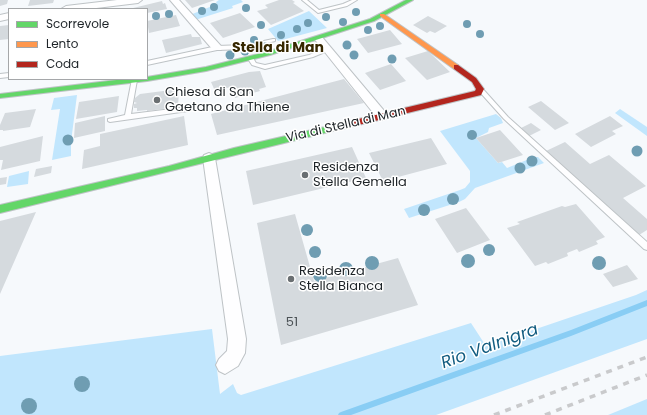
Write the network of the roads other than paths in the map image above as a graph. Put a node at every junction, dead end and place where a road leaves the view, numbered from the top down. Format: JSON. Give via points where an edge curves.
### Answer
{"nodes":[{"id":1,"x":138,"y":0,"type":"edge"},
{"id":2,"x":174,"y":0,"type":"edge"},
{"id":3,"x":304,"y":0,"type":"edge"},
{"id":4,"x":355,"y":0,"type":"edge"},
{"id":5,"x":410,"y":0,"type":"edge"},
{"id":6,"x":74,"y":8,"type":"edge"},
{"id":7,"x":382,"y":15,"type":"junction"},
{"id":8,"x":319,"y":39,"type":"junction"},
{"id":9,"x":273,"y":40,"type":"dead end"},
{"id":10,"x":326,"y":47,"type":"junction"},
{"id":11,"x":217,"y":48,"type":"junction"},
{"id":12,"x":250,"y":59,"type":"junction"},
{"id":13,"x":148,"y":63,"type":"edge"},
{"id":14,"x":148,"y":79,"type":"edge"},
{"id":15,"x":134,"y":80,"type":"joint"},
{"id":16,"x":480,"y":89,"type":"junction"},
{"id":17,"x":0,"y":96,"type":"edge"},
{"id":18,"x":188,"y":109,"type":"dead end"},
{"id":19,"x":382,"y":116,"type":"junction"},
{"id":20,"x":128,"y":117,"type":"junction"},
{"id":21,"x":110,"y":120,"type":"dead end"},
{"id":22,"x":209,"y":158,"type":"junction"},
{"id":23,"x":0,"y":209,"type":"edge"},
{"id":24,"x":647,"y":247,"type":"edge"},
{"id":25,"x":225,"y":365,"type":"dead end"}],
"edges":[{"from":1,"to":6,"type":"street"},
{"from":2,"to":11,"type":"street"},
{"from":3,"to":4,"type":"lane","via":[[318,12]]},
{"from":5,"to":7,"type":"street"},
{"from":7,"to":8,"type":"street"},
{"from":7,"to":16,"type":"street","via":[[474,80]]},
{"from":8,"to":10,"type":"street"},
{"from":8,"to":12,"type":"street"},
{"from":9,"to":11,"type":"lane","via":[[245,47]]},
{"from":10,"to":12,"type":"lane","via":[[311,56],[264,67],[254,64]]},
{"from":10,"to":19,"type":"street"},
{"from":11,"to":13,"type":"lane"},
{"from":12,"to":14,"type":"street"},
{"from":15,"to":17,"type":"street"},
{"from":15,"to":20,"type":"lane"},
{"from":16,"to":19,"type":"street","name":"Via di Stella di Man","via":[[478,93]]},
{"from":16,"to":24,"type":"lane","via":[[506,118]]},
{"from":18,"to":20,"type":"lane"},
{"from":19,"to":22,"type":"street","name":"Via di Stella di Man"},
{"from":20,"to":21,"type":"lane"},
{"from":22,"to":23,"type":"street","name":"Via di Stella di Man"},
{"from":22,"to":25,"type":"street","via":[[237,339],[236,353]]}]}
